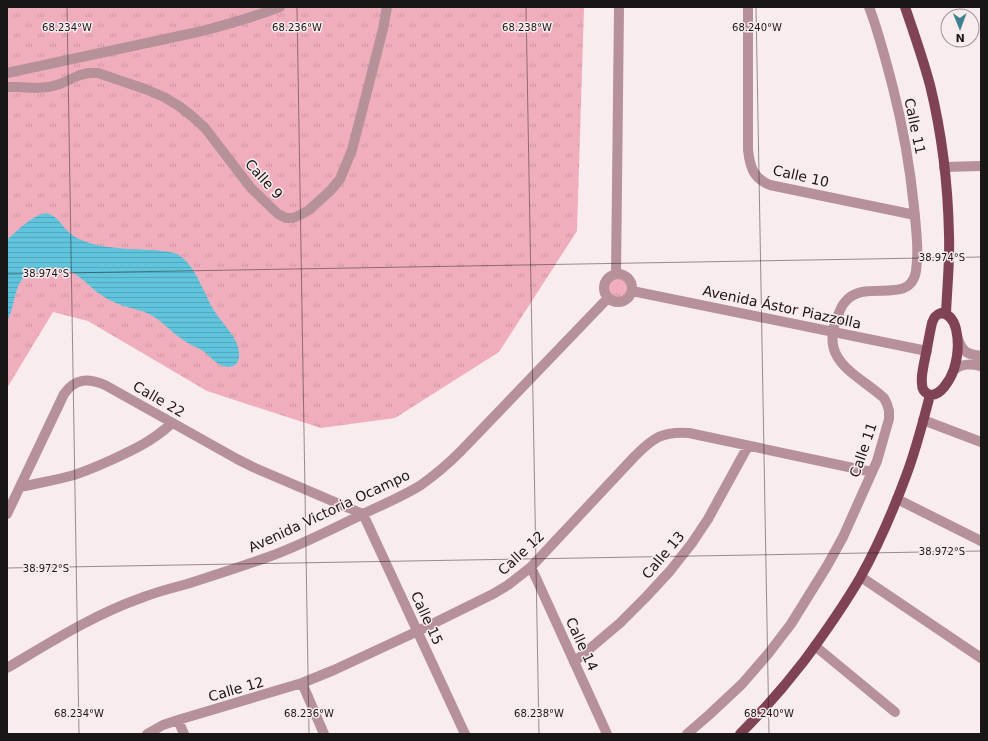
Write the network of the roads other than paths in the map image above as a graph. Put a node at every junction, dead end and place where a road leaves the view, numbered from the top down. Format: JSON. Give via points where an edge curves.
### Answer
{"nodes":[{"id":1,"x":280,"y":7,"type":"edge"},
{"id":2,"x":387,"y":7,"type":"edge"},
{"id":3,"x":619,"y":7,"type":"edge"},
{"id":4,"x":748,"y":7,"type":"edge"},
{"id":5,"x":869,"y":7,"type":"edge"},
{"id":6,"x":905,"y":7,"type":"edge"},
{"id":7,"x":85,"y":56,"type":"junction"},
{"id":8,"x":7,"y":73,"type":"edge"},
{"id":9,"x":89,"y":73,"type":"junction"},
{"id":10,"x":8,"y":84,"type":"edge"},
{"id":11,"x":981,"y":166,"type":"edge"},
{"id":12,"x":944,"y":167,"type":"junction"},
{"id":13,"x":915,"y":215,"type":"junction"},
{"id":14,"x":616,"y":274,"type":"junction"},
{"id":15,"x":632,"y":291,"type":"junction"},
{"id":16,"x":608,"y":298,"type":"junction"},
{"id":17,"x":946,"y":314,"type":"junction"},
{"id":18,"x":832,"y":332,"type":"junction"},
{"id":19,"x":958,"y":339,"type":"junction"},
{"id":20,"x":926,"y":351,"type":"junction"},
{"id":21,"x":981,"y":356,"type":"edge"},
{"id":22,"x":981,"y":366,"type":"edge"},
{"id":23,"x":954,"y":370,"type":"junction"},
{"id":24,"x":930,"y":395,"type":"junction"},
{"id":25,"x":923,"y":420,"type":"junction"},
{"id":26,"x":172,"y":423,"type":"junction"},
{"id":27,"x":981,"y":442,"type":"edge"},
{"id":28,"x":748,"y":446,"type":"junction"},
{"id":29,"x":872,"y":472,"type":"junction"},
{"id":30,"x":20,"y":487,"type":"junction"},
{"id":31,"x":897,"y":499,"type":"junction"},
{"id":32,"x":7,"y":514,"type":"edge"},
{"id":33,"x":363,"y":514,"type":"junction"},
{"id":34,"x":981,"y":541,"type":"edge"},
{"id":35,"x":531,"y":566,"type":"junction"},
{"id":36,"x":861,"y":576,"type":"junction"},
{"id":37,"x":418,"y":631,"type":"junction"},
{"id":38,"x":815,"y":646,"type":"junction"},
{"id":39,"x":981,"y":658,"type":"edge"},
{"id":40,"x":574,"y":662,"type":"junction"},
{"id":41,"x":7,"y":668,"type":"edge"},
{"id":42,"x":302,"y":684,"type":"junction"},
{"id":43,"x":895,"y":712,"type":"dead end"},
{"id":44,"x":178,"y":720,"type":"junction"},
{"id":45,"x":147,"y":734,"type":"edge"},
{"id":46,"x":184,"y":734,"type":"edge"},
{"id":47,"x":324,"y":734,"type":"edge"},
{"id":48,"x":465,"y":734,"type":"edge"},
{"id":49,"x":607,"y":734,"type":"edge"},
{"id":50,"x":687,"y":734,"type":"edge"},
{"id":51,"x":740,"y":734,"type":"edge"}],
"edges":[{"from":1,"to":7,"type":"street","via":[[198,32]]},
{"from":2,"to":9,"type":"street","name":"Calle 9","via":[[347,164],[331,190],[308,210],[293,218],[286,218],[267,205],[205,128],[179,106],[145,88],[98,73]]},
{"from":3,"to":14,"type":"street"},
{"from":4,"to":13,"type":"street","name":"Calle 10","via":[[748,150],[751,168],[756,175],[762,182],[770,185]]},
{"from":5,"to":13,"type":"street","name":"Calle 11","via":[[898,107],[908,156]]},
{"from":6,"to":12,"type":"main road","via":[[930,85]]},
{"from":7,"to":8,"type":"street"},
{"from":7,"to":9,"type":"street"},
{"from":9,"to":10,"type":"street","name":"Calle 9","via":[[49,87]]},
{"from":11,"to":12,"type":"street"},
{"from":12,"to":17,"type":"main road","via":[[949,236]]},
{"from":13,"to":18,"type":"street","name":"Calle 11","via":[[916,270],[910,283],[896,290],[864,291],[850,296],[840,310]]},
{"from":14,"to":15,"type":"street","via":[[628,278]]},
{"from":14,"to":16,"type":"street","via":[[606,281],[604,290]]},
{"from":15,"to":16,"type":"street","via":[[628,298],[620,302]]},
{"from":15,"to":18,"type":"street","name":"Avenida Ástor Piazzolla"},
{"from":16,"to":33,"type":"street","name":"Avenida Victoria Ocampo","via":[[449,463],[420,485]]},
{"from":17,"to":19,"type":"main road","via":[[955,324]]},
{"from":17,"to":20,"type":"main road","via":[[941,313],[934,318]]},
{"from":18,"to":20,"type":"street","name":"Avenida Ástor Piazzolla"},
{"from":18,"to":29,"type":"street","name":"Calle 11","via":[[832,342],[838,359],[852,374],[884,398],[887,404],[888,423]]},
{"from":19,"to":21,"type":"street","via":[[966,352]]},
{"from":19,"to":23,"type":"main road"},
{"from":20,"to":24,"type":"main road","via":[[922,388]]},
{"from":22,"to":23,"type":"street","via":[[966,364]]},
{"from":23,"to":24,"type":"main road","via":[[942,390]]},
{"from":24,"to":25,"type":"main road"},
{"from":25,"to":27,"type":"street"},
{"from":25,"to":31,"type":"main road"},
{"from":26,"to":30,"type":"street","via":[[146,443],[89,470]]},
{"from":26,"to":30,"type":"street","name":"Calle 22","via":[[106,385],[90,380],[74,383],[64,394]]},
{"from":26,"to":33,"type":"street","name":"Calle 22","via":[[255,468]]},
{"from":28,"to":29,"type":"street","name":"Calle 12"},
{"from":28,"to":35,"type":"street","name":"Calle 12","via":[[689,433],[664,434],[643,448]]},
{"from":28,"to":40,"type":"street","name":"Calle 13","via":[[708,519],[670,571],[620,623]]},
{"from":29,"to":50,"type":"street","name":"Calle 11","via":[[843,537],[791,624],[742,684]]},
{"from":30,"to":32,"type":"street","name":"Calle 22"},
{"from":31,"to":34,"type":"street"},
{"from":31,"to":36,"type":"main road"},
{"from":33,"to":37,"type":"street","name":"Calle 15"},
{"from":33,"to":41,"type":"street","name":"Avenida Victoria Ocampo","via":[[272,556],[120,606]]},
{"from":35,"to":37,"type":"street","name":"Calle 12","via":[[493,594]]},
{"from":35,"to":40,"type":"street","name":"Calle 14"},
{"from":36,"to":38,"type":"main road"},
{"from":36,"to":39,"type":"street"},
{"from":37,"to":42,"type":"street","name":"Calle 12"},
{"from":37,"to":48,"type":"street","name":"Calle 15"},
{"from":38,"to":43,"type":"street"},
{"from":38,"to":51,"type":"main road","via":[[768,705]]},
{"from":40,"to":49,"type":"street","name":"Calle 14"},
{"from":42,"to":44,"type":"street","name":"Calle 12"},
{"from":42,"to":47,"type":"street"},
{"from":44,"to":45,"type":"street","name":"Calle 12"},
{"from":44,"to":46,"type":"street"}]}
